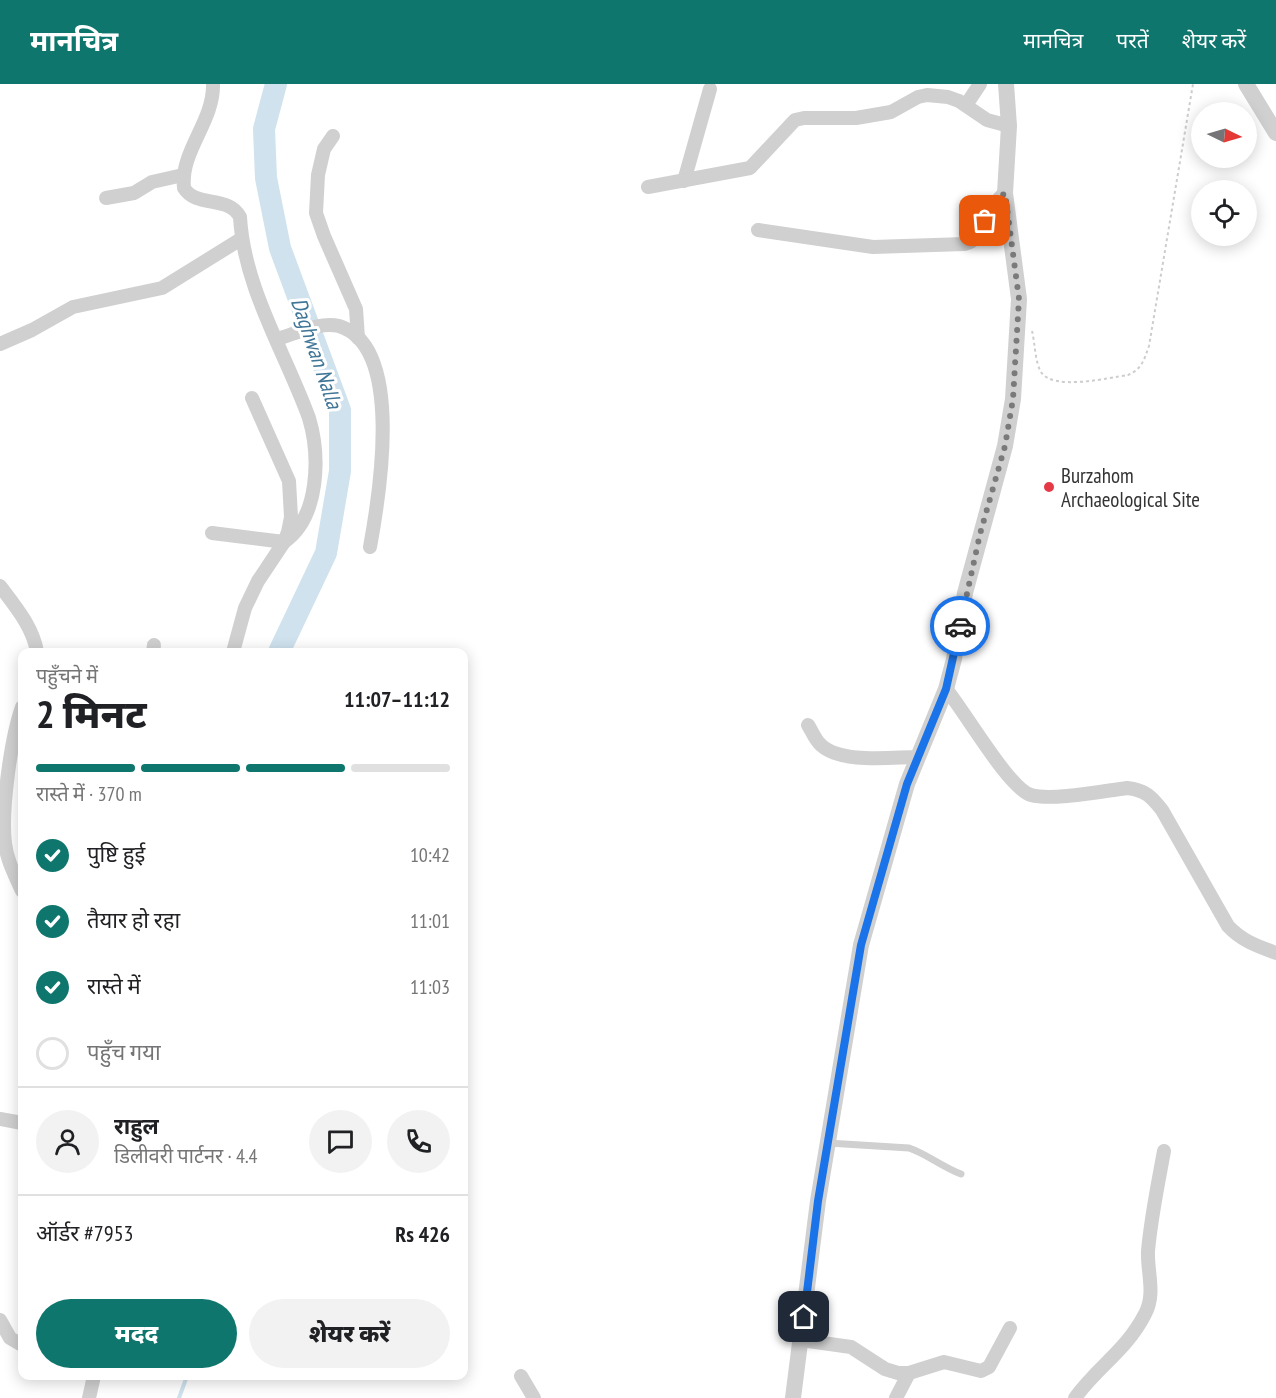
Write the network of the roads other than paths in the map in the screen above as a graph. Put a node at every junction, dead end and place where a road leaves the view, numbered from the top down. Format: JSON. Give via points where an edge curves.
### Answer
{"nodes":[{"id":1,"x":213,"y":84,"type":"edge"},
{"id":2,"x":980,"y":84,"type":"edge"},
{"id":3,"x":1006,"y":84,"type":"edge"},
{"id":4,"x":1246,"y":84,"type":"edge"},
{"id":5,"x":710,"y":89,"type":"dead end"},
{"id":6,"x":966,"y":105,"type":"junction"},
{"id":7,"x":1009,"y":126,"type":"junction"},
{"id":8,"x":1276,"y":133,"type":"edge"},
{"id":9,"x":333,"y":136,"type":"dead end"},
{"id":10,"x":183,"y":175,"type":"junction"},
{"id":11,"x":684,"y":181,"type":"junction"},
{"id":12,"x":648,"y":187,"type":"dead end"},
{"id":13,"x":1005,"y":193,"type":"junction"},
{"id":14,"x":106,"y":198,"type":"dead end"},
{"id":15,"x":758,"y":230,"type":"dead end"},
{"id":16,"x":241,"y":239,"type":"junction"},
{"id":17,"x":358,"y":338,"type":"junction"},
{"id":18,"x":277,"y":339,"type":"junction"},
{"id":19,"x":0,"y":344,"type":"edge"},
{"id":20,"x":252,"y":398,"type":"dead end"},
{"id":21,"x":212,"y":533,"type":"dead end"},
{"id":22,"x":284,"y":542,"type":"junction"},
{"id":23,"x":370,"y":547,"type":"dead end"},
{"id":24,"x":0,"y":586,"type":"edge"},
{"id":25,"x":36,"y":648,"type":"edge"},
{"id":26,"x":234,"y":648,"type":"edge"},
{"id":27,"x":946,"y":689,"type":"junction"},
{"id":28,"x":18,"y":714,"type":"edge"},
{"id":29,"x":808,"y":725,"type":"dead end"},
{"id":30,"x":6,"y":737,"type":"edge"},
{"id":31,"x":918,"y":757,"type":"junction"},
{"id":32,"x":2,"y":844,"type":"edge"},
{"id":33,"x":18,"y":883,"type":"edge"},
{"id":34,"x":1276,"y":952,"type":"edge"},
{"id":35,"x":0,"y":1119,"type":"edge"},
{"id":36,"x":18,"y":1122,"type":"edge"},
{"id":37,"x":828,"y":1143,"type":"junction"},
{"id":38,"x":1164,"y":1151,"type":"dead end"},
{"id":39,"x":961,"y":1174,"type":"dead end"},
{"id":40,"x":0,"y":1320,"type":"edge"},
{"id":41,"x":1010,"y":1328,"type":"dead end"},
{"id":42,"x":801,"y":1340,"type":"junction"},
{"id":43,"x":18,"y":1343,"type":"edge"},
{"id":44,"x":909,"y":1373,"type":"junction"},
{"id":45,"x":521,"y":1376,"type":"dead end"},
{"id":46,"x":93,"y":1380,"type":"edge"},
{"id":47,"x":89,"y":1398,"type":"edge"},
{"id":48,"x":534,"y":1398,"type":"edge"},
{"id":49,"x":793,"y":1398,"type":"edge"},
{"id":50,"x":896,"y":1398,"type":"edge"},
{"id":51,"x":1075,"y":1398,"type":"edge"}],
"edges":[{"from":1,"to":10,"type":"street","via":[[209,114]]},
{"from":2,"to":6,"type":"street"},
{"from":3,"to":7,"type":"street"},
{"from":4,"to":8,"type":"street"},
{"from":5,"to":11,"type":"street"},
{"from":6,"to":7,"type":"street","via":[[987,120]]},
{"from":6,"to":11,"type":"street","via":[[948,97],[927,95],[891,112],[856,118],[795,120],[750,168]]},
{"from":7,"to":13,"type":"street"},
{"from":9,"to":17,"type":"street","via":[[324,149],[318,175],[316,213],[356,309]]},
{"from":10,"to":14,"type":"street","via":[[152,182],[134,193]]},
{"from":10,"to":16,"type":"street","via":[[186,192],[234,208],[240,217]]},
{"from":11,"to":12,"type":"street"},
{"from":13,"to":15,"type":"street","via":[[993,204],[977,238],[965,244],[873,246]]},
{"from":13,"to":27,"type":"street","via":[[1019,299],[1013,399]]},
{"from":16,"to":18,"type":"street","via":[[252,280]]},
{"from":16,"to":19,"type":"street","via":[[162,288],[74,307]]},
{"from":17,"to":18,"type":"street","via":[[339,326],[322,326]]},
{"from":17,"to":23,"type":"street","via":[[372,364],[382,417],[379,498]]},
{"from":18,"to":22,"type":"street","via":[[309,418],[316,464],[303,520]]},
{"from":20,"to":22,"type":"street","via":[[289,481],[291,517]]},
{"from":21,"to":22,"type":"street"},
{"from":22,"to":26,"type":"street","via":[[245,608]]},
{"from":24,"to":25,"type":"street","via":[[25,620]]},
{"from":27,"to":31,"type":"street"},
{"from":27,"to":34,"type":"street","via":[[1023,792],[1048,796],[1127,788],[1150,794],[1228,926],[1254,945]]},
{"from":28,"to":30,"type":"street"},
{"from":29,"to":31,"type":"street","via":[[822,747],[836,753],[854,757]]},
{"from":30,"to":32,"type":"street"},
{"from":31,"to":37,"type":"street","via":[[869,912]]},
{"from":32,"to":33,"type":"street"},
{"from":35,"to":36,"type":"street"},
{"from":37,"to":39,"type":"lane","via":[[909,1148]]},
{"from":37,"to":42,"type":"street"},
{"from":38,"to":51,"type":"street","via":[[1148,1253],[1147,1312],[1121,1350],[1095,1372]]},
{"from":40,"to":43,"type":"street","via":[[10,1338]]},
{"from":41,"to":44,"type":"street","via":[[986,1370],[944,1362]]},
{"from":42,"to":44,"type":"street","via":[[851,1347],[885,1369]]},
{"from":42,"to":49,"type":"street"},
{"from":44,"to":50,"type":"street"},
{"from":45,"to":48,"type":"street"},
{"from":46,"to":47,"type":"street"}]}
